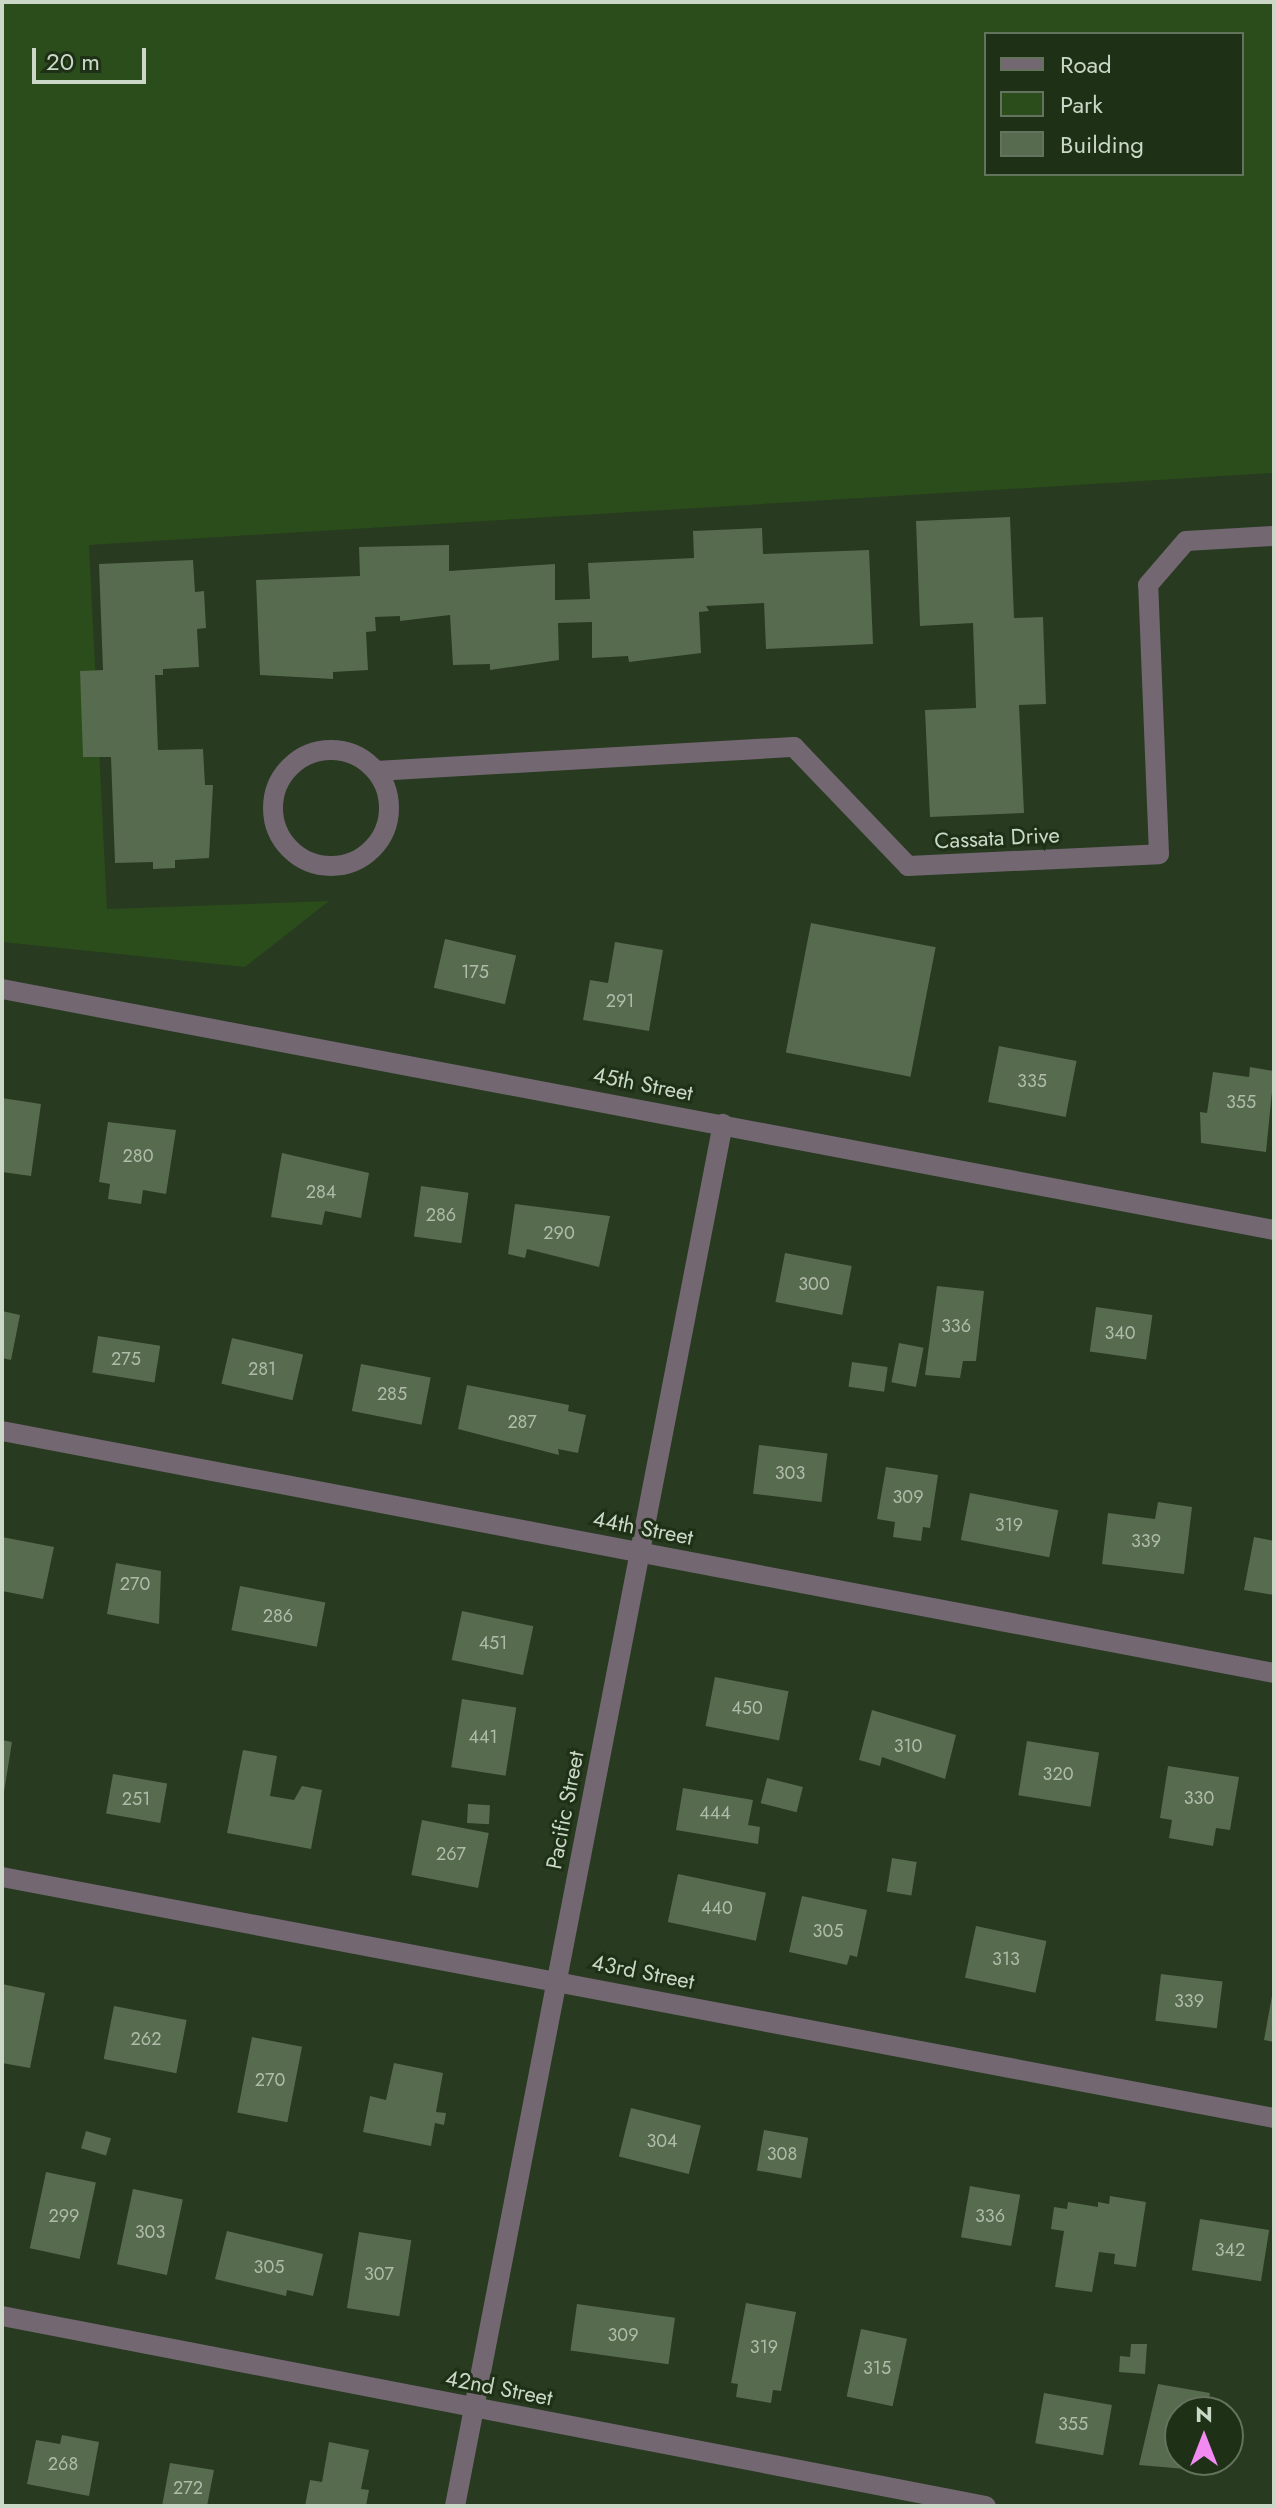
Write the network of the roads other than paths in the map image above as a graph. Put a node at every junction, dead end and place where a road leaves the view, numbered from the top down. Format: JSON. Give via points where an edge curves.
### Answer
{"nodes":[{"id":1,"x":1274,"y":536,"type":"edge"},
{"id":2,"x":376,"y":771,"type":"junction"},
{"id":3,"x":2,"y":989,"type":"edge"},
{"id":4,"x":723,"y":1124,"type":"junction"},
{"id":5,"x":1274,"y":1230,"type":"edge"},
{"id":6,"x":2,"y":1431,"type":"edge"},
{"id":7,"x":640,"y":1552,"type":"junction"},
{"id":8,"x":1274,"y":1673,"type":"edge"},
{"id":9,"x":2,"y":1877,"type":"edge"},
{"id":10,"x":556,"y":1980,"type":"junction"},
{"id":11,"x":1274,"y":2118,"type":"edge"},
{"id":12,"x":2,"y":2316,"type":"edge"},
{"id":13,"x":474,"y":2407,"type":"junction"},
{"id":14,"x":455,"y":2506,"type":"edge"},
{"id":15,"x":986,"y":2506,"type":"edge"}],
"edges":[{"from":1,"to":2,"type":"street","name":"Cassata Drive","via":[[1186,541],[1148,585],[1159,854],[908,866],[794,747]]},
{"from":2,"to":2,"type":"street","via":[[343,750],[324,750],[297,761],[278,783],[272,802],[282,839],[312,863],[330,866],[366,855],[379,841],[388,815],[386,787]]},
{"from":3,"to":4,"type":"street","name":"45th Street"},
{"from":4,"to":5,"type":"street","name":"45th Street"},
{"from":4,"to":7,"type":"street","name":"Pacific Street"},
{"from":6,"to":7,"type":"street","name":"44th Street"},
{"from":7,"to":8,"type":"street","name":"44th Street"},
{"from":7,"to":10,"type":"street","name":"Pacific Street"},
{"from":9,"to":10,"type":"street","name":"43rd Street"},
{"from":10,"to":11,"type":"street","name":"43rd Street"},
{"from":10,"to":13,"type":"street","name":"Pacific Street"},
{"from":12,"to":13,"type":"street","name":"42nd Street"},
{"from":13,"to":14,"type":"street","name":"Pacific Street"},
{"from":13,"to":15,"type":"street","name":"42nd Street"}]}
